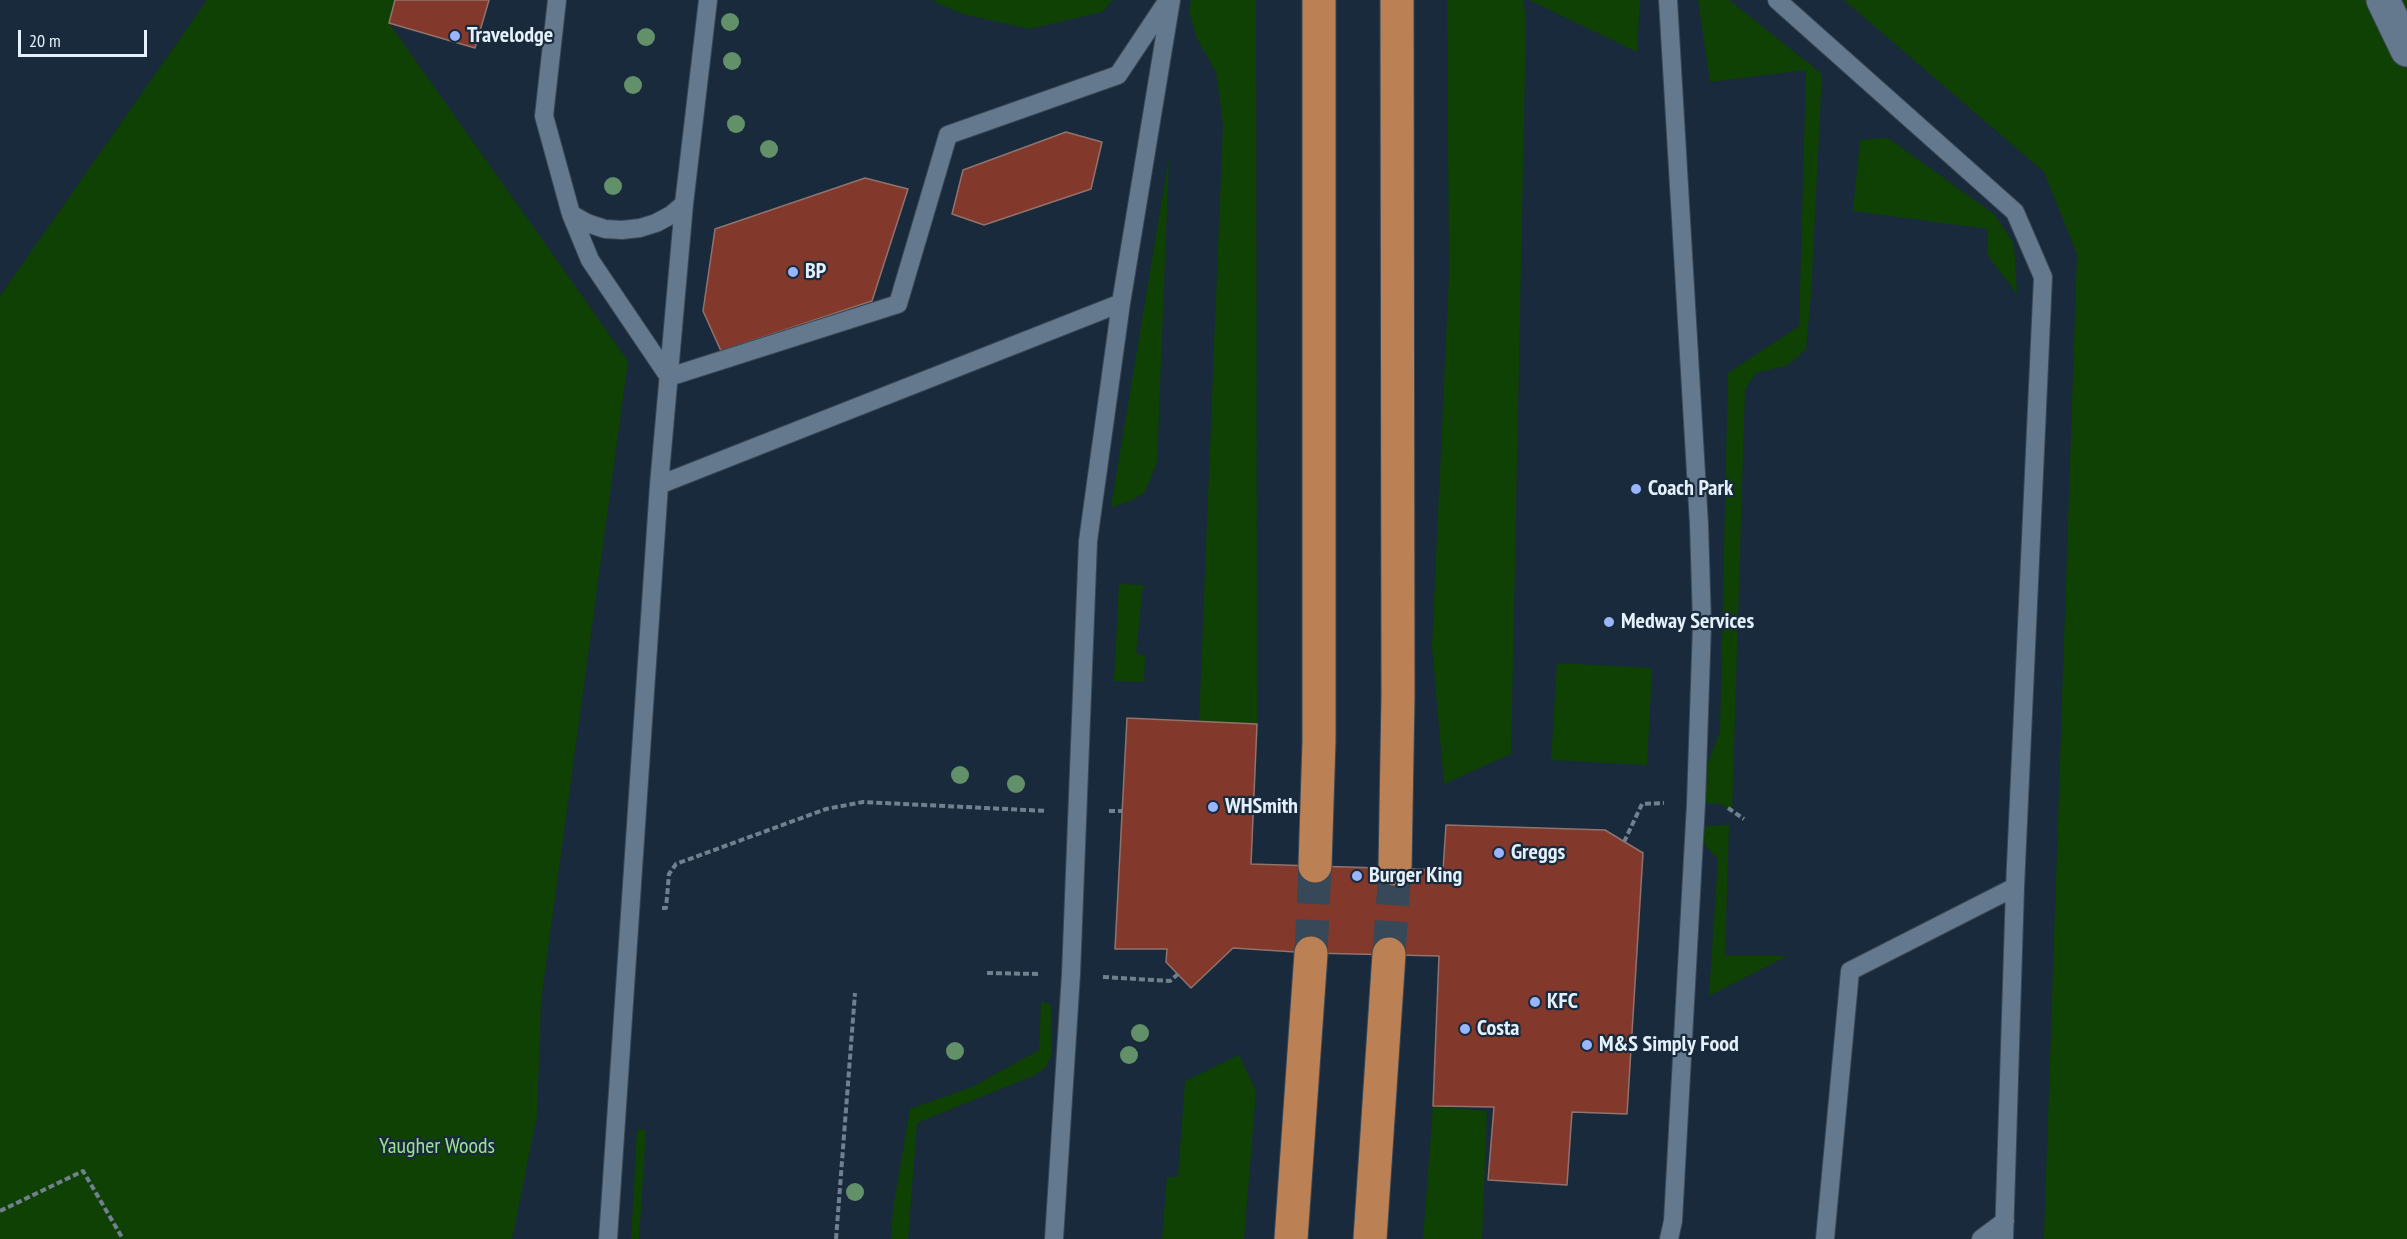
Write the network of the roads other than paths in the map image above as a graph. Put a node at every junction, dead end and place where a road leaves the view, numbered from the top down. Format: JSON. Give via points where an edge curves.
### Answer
{"nodes":[{"id":1,"x":557,"y":0,"type":"edge"},
{"id":2,"x":708,"y":0,"type":"edge"},
{"id":3,"x":1170,"y":0,"type":"edge"},
{"id":4,"x":1318,"y":0,"type":"edge"},
{"id":5,"x":1397,"y":0,"type":"edge"},
{"id":6,"x":1668,"y":0,"type":"edge"},
{"id":7,"x":1777,"y":0,"type":"edge"},
{"id":8,"x":2382,"y":0,"type":"edge"},
{"id":9,"x":2407,"y":50,"type":"edge"},
{"id":10,"x":684,"y":204,"type":"junction"},
{"id":11,"x":571,"y":214,"type":"junction"},
{"id":12,"x":1121,"y":303,"type":"junction"},
{"id":13,"x":669,"y":377,"type":"junction"},
{"id":14,"x":659,"y":485,"type":"junction"},
{"id":15,"x":1315,"y":866,"type":"tunnel mouth"},
{"id":16,"x":1395,"y":868,"type":"tunnel mouth"},
{"id":17,"x":2015,"y":887,"type":"junction"},
{"id":18,"x":1311,"y":953,"type":"tunnel mouth"},
{"id":19,"x":1389,"y":954,"type":"tunnel mouth"},
{"id":20,"x":2005,"y":1230,"type":"edge"},
{"id":21,"x":608,"y":1239,"type":"edge"},
{"id":22,"x":1054,"y":1239,"type":"edge"},
{"id":23,"x":1291,"y":1239,"type":"edge"},
{"id":24,"x":1370,"y":1239,"type":"edge"},
{"id":25,"x":1670,"y":1239,"type":"edge"},
{"id":26,"x":1825,"y":1239,"type":"edge"},
{"id":27,"x":1981,"y":1239,"type":"edge"}],
"edges":[{"from":1,"to":11,"type":"lane","via":[[544,116]]},
{"from":2,"to":10,"type":"lane"},
{"from":3,"to":12,"type":"lane"},
{"from":3,"to":13,"type":"lane","via":[[1118,75],[948,135],[897,304]]},
{"from":4,"to":15,"type":"highway","via":[[1319,741]]},
{"from":5,"to":16,"type":"highway"},
{"from":6,"to":25,"type":"lane","via":[[1702,624],[1696,803]]},
{"from":7,"to":17,"type":"lane","via":[[2015,212],[2043,278]]},
{"from":8,"to":9,"type":"street"},
{"from":10,"to":11,"type":"lane","via":[[656,223],[622,230],[605,229]]},
{"from":10,"to":13,"type":"lane"},
{"from":11,"to":13,"type":"lane","via":[[590,260]]},
{"from":12,"to":14,"type":"lane"},
{"from":12,"to":22,"type":"lane","via":[[1088,541],[1069,1007]]},
{"from":13,"to":14,"type":"lane"},
{"from":14,"to":21,"type":"lane"},
{"from":17,"to":20,"type":"lane"},
{"from":17,"to":26,"type":"lane","via":[[1850,971]]},
{"from":18,"to":23,"type":"highway"},
{"from":19,"to":24,"type":"highway"},
{"from":20,"to":27,"type":"lane"}]}
